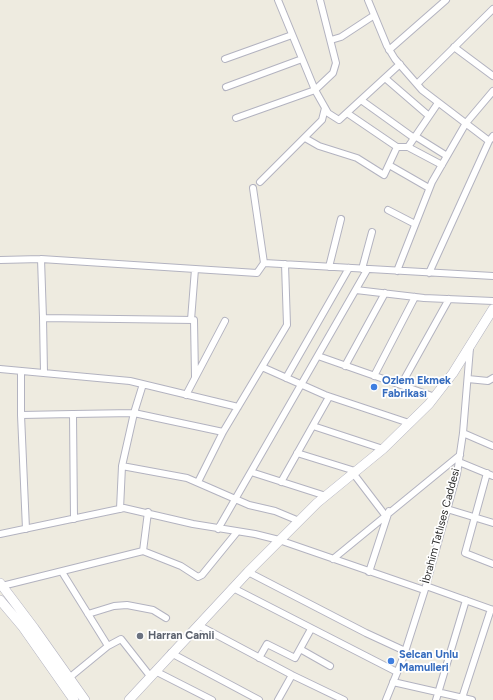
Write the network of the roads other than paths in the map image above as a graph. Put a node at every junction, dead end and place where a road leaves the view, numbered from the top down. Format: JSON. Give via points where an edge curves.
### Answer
{"nodes":[{"id":1,"x":278,"y":0,"type":"edge"},
{"id":2,"x":320,"y":0,"type":"edge"},
{"id":3,"x":368,"y":0,"type":"edge"},
{"id":4,"x":435,"y":0,"type":"edge"},
{"id":5,"x":446,"y":0,"type":"edge"},
{"id":6,"x":438,"y":7,"type":"junction"},
{"id":7,"x":493,"y":9,"type":"edge"},
{"id":8,"x":373,"y":16,"type":"junction"},
{"id":9,"x":292,"y":35,"type":"junction"},
{"id":10,"x":331,"y":40,"type":"junction"},
{"id":11,"x":454,"y":47,"type":"junction"},
{"id":12,"x":389,"y":50,"type":"junction"},
{"id":13,"x":225,"y":59,"type":"dead end"},
{"id":14,"x":302,"y":59,"type":"junction"},
{"id":15,"x":400,"y":64,"type":"junction"},
{"id":16,"x":493,"y":76,"type":"edge"},
{"id":17,"x":385,"y":78,"type":"junction"},
{"id":18,"x":417,"y":84,"type":"junction"},
{"id":19,"x":226,"y":87,"type":"dead end"},
{"id":20,"x":315,"y":90,"type":"junction"},
{"id":21,"x":493,"y":91,"type":"edge"},
{"id":22,"x":361,"y":100,"type":"junction"},
{"id":23,"x":438,"y":103,"type":"junction"},
{"id":24,"x":325,"y":108,"type":"junction"},
{"id":25,"x":348,"y":113,"type":"junction"},
{"id":26,"x":429,"y":116,"type":"junction"},
{"id":27,"x":236,"y":118,"type":"dead end"},
{"id":28,"x":466,"y":123,"type":"junction"},
{"id":29,"x":415,"y":137,"type":"junction"},
{"id":30,"x":305,"y":138,"type":"junction"},
{"id":31,"x":491,"y":139,"type":"edge"},
{"id":32,"x":397,"y":147,"type":"junction"},
{"id":33,"x":408,"y":147,"type":"junction"},
{"id":34,"x":447,"y":156,"type":"junction"},
{"id":35,"x":389,"y":165,"type":"junction"},
{"id":36,"x":442,"y":165,"type":"junction"},
{"id":37,"x":260,"y":182,"type":"dead end"},
{"id":38,"x":253,"y":188,"type":"dead end"},
{"id":39,"x":429,"y":188,"type":"junction"},
{"id":40,"x":388,"y":210,"type":"dead end"},
{"id":41,"x":341,"y":219,"type":"dead end"},
{"id":42,"x":415,"y":224,"type":"junction"},
{"id":43,"x":372,"y":232,"type":"dead end"},
{"id":44,"x":41,"y":259,"type":"junction"},
{"id":45,"x":0,"y":260,"type":"edge"},
{"id":46,"x":264,"y":263,"type":"junction"},
{"id":47,"x":284,"y":264,"type":"junction"},
{"id":48,"x":328,"y":267,"type":"junction"},
{"id":49,"x":349,"y":268,"type":"junction"},
{"id":50,"x":195,"y":269,"type":"junction"},
{"id":51,"x":364,"y":269,"type":"junction"},
{"id":52,"x":397,"y":272,"type":"junction"},
{"id":53,"x":429,"y":273,"type":"junction"},
{"id":54,"x":493,"y":276,"type":"edge"},
{"id":55,"x":356,"y":290,"type":"junction"},
{"id":56,"x":385,"y":293,"type":"junction"},
{"id":57,"x":415,"y":297,"type":"junction"},
{"id":58,"x":449,"y":299,"type":"junction"},
{"id":59,"x":493,"y":301,"type":"edge"},
{"id":60,"x":493,"y":309,"type":"edge"},
{"id":61,"x":43,"y":318,"type":"junction"},
{"id":62,"x":191,"y":320,"type":"junction"},
{"id":63,"x":225,"y":321,"type":"dead end"},
{"id":64,"x":470,"y":346,"type":"junction"},
{"id":65,"x":318,"y":356,"type":"junction"},
{"id":66,"x":345,"y":366,"type":"junction"},
{"id":67,"x":262,"y":367,"type":"junction"},
{"id":68,"x":0,"y":369,"type":"edge"},
{"id":69,"x":21,"y":371,"type":"junction"},
{"id":70,"x":44,"y":373,"type":"junction"},
{"id":71,"x":374,"y":376,"type":"junction"},
{"id":72,"x":195,"y":377,"type":"junction"},
{"id":73,"x":286,"y":378,"type":"junction"},
{"id":74,"x":493,"y":378,"type":"edge"},
{"id":75,"x":468,"y":380,"type":"junction"},
{"id":76,"x":143,"y":384,"type":"junction"},
{"id":77,"x":301,"y":385,"type":"junction"},
{"id":78,"x":401,"y":385,"type":"junction"},
{"id":79,"x":186,"y":395,"type":"junction"},
{"id":80,"x":329,"y":397,"type":"junction"},
{"id":81,"x":435,"y":397,"type":"junction"},
{"id":82,"x":238,"y":407,"type":"junction"},
{"id":83,"x":134,"y":413,"type":"junction"},
{"id":84,"x":21,"y":414,"type":"junction"},
{"id":85,"x":73,"y":414,"type":"junction"},
{"id":86,"x":410,"y":423,"type":"junction"},
{"id":87,"x":313,"y":426,"type":"junction"},
{"id":88,"x":223,"y":432,"type":"junction"},
{"id":89,"x":463,"y":433,"type":"junction"},
{"id":90,"x":493,"y":446,"type":"edge"},
{"id":91,"x":383,"y":449,"type":"junction"},
{"id":92,"x":297,"y":453,"type":"junction"},
{"id":93,"x":459,"y":459,"type":"junction"},
{"id":94,"x":122,"y":466,"type":"junction"},
{"id":95,"x":251,"y":472,"type":"junction"},
{"id":96,"x":354,"y":472,"type":"junction"},
{"id":97,"x":490,"y":475,"type":"edge"},
{"id":98,"x":198,"y":482,"type":"junction"},
{"id":99,"x":281,"y":482,"type":"junction"},
{"id":100,"x":326,"y":496,"type":"junction"},
{"id":101,"x":236,"y":499,"type":"junction"},
{"id":102,"x":120,"y":509,"type":"junction"},
{"id":103,"x":448,"y":509,"type":"junction"},
{"id":104,"x":148,"y":512,"type":"junction"},
{"id":105,"x":387,"y":513,"type":"junction"},
{"id":106,"x":474,"y":517,"type":"junction"},
{"id":107,"x":74,"y":519,"type":"junction"},
{"id":108,"x":299,"y":521,"type":"junction"},
{"id":109,"x":493,"y":523,"type":"edge"},
{"id":110,"x":26,"y":529,"type":"junction"},
{"id":111,"x":218,"y":529,"type":"junction"},
{"id":112,"x":238,"y":532,"type":"junction"},
{"id":113,"x":0,"y":534,"type":"edge"},
{"id":114,"x":279,"y":540,"type":"junction"},
{"id":115,"x":143,"y":551,"type":"junction"},
{"id":116,"x":333,"y":559,"type":"junction"},
{"id":117,"x":493,"y":564,"type":"edge"},
{"id":118,"x":62,"y":572,"type":"junction"},
{"id":119,"x":248,"y":572,"type":"junction"},
{"id":120,"x":369,"y":572,"type":"junction"},
{"id":121,"x":1,"y":585,"type":"edge"},
{"id":122,"x":232,"y":588,"type":"junction"},
{"id":123,"x":425,"y":588,"type":"junction"},
{"id":124,"x":0,"y":600,"type":"edge"},
{"id":125,"x":466,"y":600,"type":"junction"},
{"id":126,"x":492,"y":610,"type":"edge"},
{"id":127,"x":88,"y":614,"type":"junction"},
{"id":128,"x":166,"y":618,"type":"dead end"},
{"id":129,"x":198,"y":625,"type":"junction"},
{"id":130,"x":311,"y":628,"type":"junction"},
{"id":131,"x":108,"y":646,"type":"junction"},
{"id":132,"x":300,"y":649,"type":"junction"},
{"id":133,"x":405,"y":651,"type":"junction"},
{"id":134,"x":171,"y":653,"type":"junction"},
{"id":135,"x":259,"y":658,"type":"junction"},
{"id":136,"x":330,"y":666,"type":"dead end"},
{"id":137,"x":397,"y":672,"type":"junction"},
{"id":138,"x":153,"y":673,"type":"junction"},
{"id":139,"x":292,"y":675,"type":"junction"},
{"id":140,"x":69,"y":678,"type":"junction"},
{"id":141,"x":393,"y":682,"type":"junction"},
{"id":142,"x":438,"y":693,"type":"junction"},
{"id":143,"x":462,"y":698,"type":"junction"},
{"id":144,"x":74,"y":700,"type":"edge"},
{"id":145,"x":84,"y":700,"type":"edge"},
{"id":146,"x":131,"y":700,"type":"edge"},
{"id":147,"x":212,"y":700,"type":"edge"},
{"id":148,"x":259,"y":700,"type":"edge"},
{"id":149,"x":278,"y":700,"type":"edge"},
{"id":150,"x":344,"y":700,"type":"edge"},
{"id":151,"x":386,"y":700,"type":"edge"},
{"id":152,"x":436,"y":700,"type":"edge"},
{"id":153,"x":472,"y":700,"type":"edge"}],
"edges":[{"from":1,"to":9,"type":"street"},
{"from":2,"to":10,"type":"street"},
{"from":3,"to":8,"type":"street"},
{"from":4,"to":6,"type":"street"},
{"from":5,"to":6,"type":"street"},
{"from":6,"to":12,"type":"street"},
{"from":7,"to":11,"type":"street"},
{"from":8,"to":10,"type":"street","via":[[341,37]]},
{"from":8,"to":12,"type":"street"},
{"from":9,"to":13,"type":"street"},
{"from":9,"to":14,"type":"street"},
{"from":10,"to":20,"type":"street","via":[[336,63],[334,73]]},
{"from":11,"to":16,"type":"street"},
{"from":11,"to":18,"type":"street"},
{"from":12,"to":15,"type":"street"},
{"from":14,"to":19,"type":"street"},
{"from":14,"to":20,"type":"street"},
{"from":15,"to":17,"type":"street"},
{"from":15,"to":18,"type":"street"},
{"from":17,"to":22,"type":"street"},
{"from":17,"to":26,"type":"street"},
{"from":18,"to":23,"type":"street"},
{"from":20,"to":24,"type":"street"},
{"from":20,"to":27,"type":"street"},
{"from":21,"to":28,"type":"street"},
{"from":22,"to":25,"type":"street"},
{"from":22,"to":29,"type":"street"},
{"from":23,"to":26,"type":"street"},
{"from":23,"to":28,"type":"street"},
{"from":24,"to":25,"type":"street","via":[[339,120]]},
{"from":24,"to":30,"type":"street","via":[[322,120]]},
{"from":25,"to":32,"type":"street"},
{"from":26,"to":29,"type":"street"},
{"from":28,"to":31,"type":"street"},
{"from":28,"to":34,"type":"street"},
{"from":29,"to":33,"type":"street"},
{"from":29,"to":34,"type":"street"},
{"from":30,"to":35,"type":"street","via":[[319,146],[357,158],[384,175]]},
{"from":30,"to":37,"type":"street"},
{"from":31,"to":53,"type":"street"},
{"from":32,"to":33,"type":"street"},
{"from":32,"to":35,"type":"street"},
{"from":33,"to":36,"type":"street"},
{"from":34,"to":36,"type":"street"},
{"from":35,"to":39,"type":"street"},
{"from":36,"to":39,"type":"street"},
{"from":38,"to":46,"type":"street"},
{"from":39,"to":42,"type":"street"},
{"from":40,"to":42,"type":"street"},
{"from":41,"to":48,"type":"street"},
{"from":42,"to":52,"type":"street"},
{"from":43,"to":51,"type":"street"},
{"from":44,"to":45,"type":"street"},
{"from":44,"to":50,"type":"street"},
{"from":44,"to":61,"type":"street"},
{"from":46,"to":47,"type":"street"},
{"from":46,"to":50,"type":"street","via":[[257,273]]},
{"from":47,"to":48,"type":"street"},
{"from":47,"to":67,"type":"street","via":[[288,325]]},
{"from":48,"to":49,"type":"street"},
{"from":49,"to":51,"type":"street"},
{"from":49,"to":73,"type":"street"},
{"from":50,"to":62,"type":"street"},
{"from":51,"to":52,"type":"street"},
{"from":51,"to":55,"type":"street"},
{"from":52,"to":53,"type":"street"},
{"from":53,"to":54,"type":"street"},
{"from":55,"to":56,"type":"street"},
{"from":55,"to":65,"type":"street"},
{"from":56,"to":57,"type":"street"},
{"from":56,"to":66,"type":"street"},
{"from":57,"to":58,"type":"street"},
{"from":57,"to":71,"type":"street"},
{"from":58,"to":59,"type":"street"},
{"from":58,"to":78,"type":"street"},
{"from":60,"to":64,"type":"main road"},
{"from":61,"to":62,"type":"street"},
{"from":61,"to":70,"type":"street"},
{"from":62,"to":72,"type":"street","via":[[194,320]]},
{"from":63,"to":72,"type":"street"},
{"from":64,"to":75,"type":"street","name":"İbrahim Tatlıses Caddesi"},
{"from":64,"to":81,"type":"main road"},
{"from":65,"to":66,"type":"street"},
{"from":65,"to":77,"type":"street"},
{"from":66,"to":71,"type":"street"},
{"from":67,"to":73,"type":"street"},
{"from":67,"to":82,"type":"street"},
{"from":68,"to":69,"type":"street"},
{"from":69,"to":70,"type":"street"},
{"from":69,"to":84,"type":"street"},
{"from":70,"to":76,"type":"street"},
{"from":71,"to":78,"type":"street"},
{"from":72,"to":79,"type":"street"},
{"from":73,"to":77,"type":"street"},
{"from":74,"to":75,"type":"street","via":[[488,381]]},
{"from":75,"to":89,"type":"street","name":"İbrahim Tatlıses Caddesi"},
{"from":76,"to":79,"type":"street"},
{"from":76,"to":83,"type":"street"},
{"from":77,"to":80,"type":"street"},
{"from":77,"to":95,"type":"street"},
{"from":78,"to":81,"type":"street"},
{"from":79,"to":82,"type":"street"},
{"from":80,"to":86,"type":"street"},
{"from":80,"to":87,"type":"street"},
{"from":81,"to":86,"type":"main road"},
{"from":82,"to":88,"type":"street"},
{"from":83,"to":85,"type":"street"},
{"from":83,"to":88,"type":"street"},
{"from":83,"to":94,"type":"street"},
{"from":84,"to":85,"type":"street"},
{"from":84,"to":110,"type":"street"},
{"from":85,"to":107,"type":"street"},
{"from":86,"to":91,"type":"main road"},
{"from":87,"to":91,"type":"street"},
{"from":87,"to":92,"type":"street"},
{"from":88,"to":98,"type":"street"},
{"from":89,"to":90,"type":"street"},
{"from":89,"to":93,"type":"street","name":"İbrahim Tatlıses Caddesi"},
{"from":91,"to":96,"type":"main road"},
{"from":92,"to":96,"type":"street"},
{"from":92,"to":99,"type":"street"},
{"from":93,"to":97,"type":"street"},
{"from":93,"to":103,"type":"street","name":"İbrahim Tatlıses Caddesi"},
{"from":93,"to":105,"type":"street"},
{"from":94,"to":98,"type":"street"},
{"from":94,"to":102,"type":"street"},
{"from":95,"to":99,"type":"street"},
{"from":95,"to":101,"type":"street"},
{"from":96,"to":100,"type":"main road"},
{"from":96,"to":105,"type":"street"},
{"from":97,"to":106,"type":"street"},
{"from":98,"to":101,"type":"street"},
{"from":99,"to":100,"type":"street"},
{"from":100,"to":108,"type":"main road"},
{"from":101,"to":108,"type":"street"},
{"from":101,"to":111,"type":"street"},
{"from":102,"to":104,"type":"street"},
{"from":102,"to":107,"type":"street"},
{"from":103,"to":106,"type":"street"},
{"from":103,"to":123,"type":"street","name":"İbrahim Tatlıses Caddesi"},
{"from":104,"to":111,"type":"street"},
{"from":104,"to":115,"type":"street"},
{"from":105,"to":116,"type":"street"},
{"from":105,"to":120,"type":"street"},
{"from":106,"to":109,"type":"street"},
{"from":106,"to":117,"type":"street","via":[[465,553]]},
{"from":107,"to":110,"type":"street"},
{"from":108,"to":114,"type":"main road"},
{"from":110,"to":113,"type":"street"},
{"from":111,"to":112,"type":"street"},
{"from":112,"to":114,"type":"street"},
{"from":112,"to":115,"type":"street","via":[[202,576],[198,577],[181,566]]},
{"from":114,"to":116,"type":"street"},
{"from":114,"to":119,"type":"main road"},
{"from":115,"to":118,"type":"street"},
{"from":116,"to":120,"type":"street"},
{"from":118,"to":121,"type":"street"},
{"from":118,"to":127,"type":"street"},
{"from":119,"to":122,"type":"main road"},
{"from":119,"to":133,"type":"street","via":[[366,634]]},
{"from":120,"to":123,"type":"street"},
{"from":121,"to":140,"type":"main road"},
{"from":122,"to":129,"type":"main road"},
{"from":122,"to":130,"type":"street"},
{"from":123,"to":125,"type":"street"},
{"from":123,"to":133,"type":"street","name":"İbrahim Tatlıses Caddesi"},
{"from":124,"to":144,"type":"main road","via":[[22,626]]},
{"from":125,"to":126,"type":"street"},
{"from":125,"to":142,"type":"street"},
{"from":126,"to":143,"type":"street"},
{"from":127,"to":128,"type":"street","via":[[127,604],[153,610]]},
{"from":127,"to":131,"type":"street"},
{"from":129,"to":134,"type":"main road"},
{"from":129,"to":135,"type":"street"},
{"from":130,"to":132,"type":"street"},
{"from":130,"to":137,"type":"street"},
{"from":131,"to":138,"type":"street","via":[[121,639]]},
{"from":131,"to":140,"type":"street"},
{"from":132,"to":135,"type":"street","via":[[293,658],[267,644]]},
{"from":132,"to":136,"type":"street"},
{"from":133,"to":137,"type":"street","name":"İbrahim Tatlıses Caddesi"},
{"from":134,"to":138,"type":"main road"},
{"from":134,"to":148,"type":"street"},
{"from":135,"to":139,"type":"street"},
{"from":137,"to":141,"type":"street","name":"İbrahim Tatlıses Caddesi"},
{"from":138,"to":146,"type":"main road"},
{"from":138,"to":147,"type":"street"},
{"from":139,"to":149,"type":"street"},
{"from":139,"to":150,"type":"street"},
{"from":140,"to":145,"type":"main road"},
{"from":141,"to":142,"type":"street"},
{"from":141,"to":151,"type":"street","name":"İbrahim Tatlıses Caddesi"},
{"from":142,"to":143,"type":"street"},
{"from":142,"to":152,"type":"street"},
{"from":143,"to":153,"type":"street"}]}
